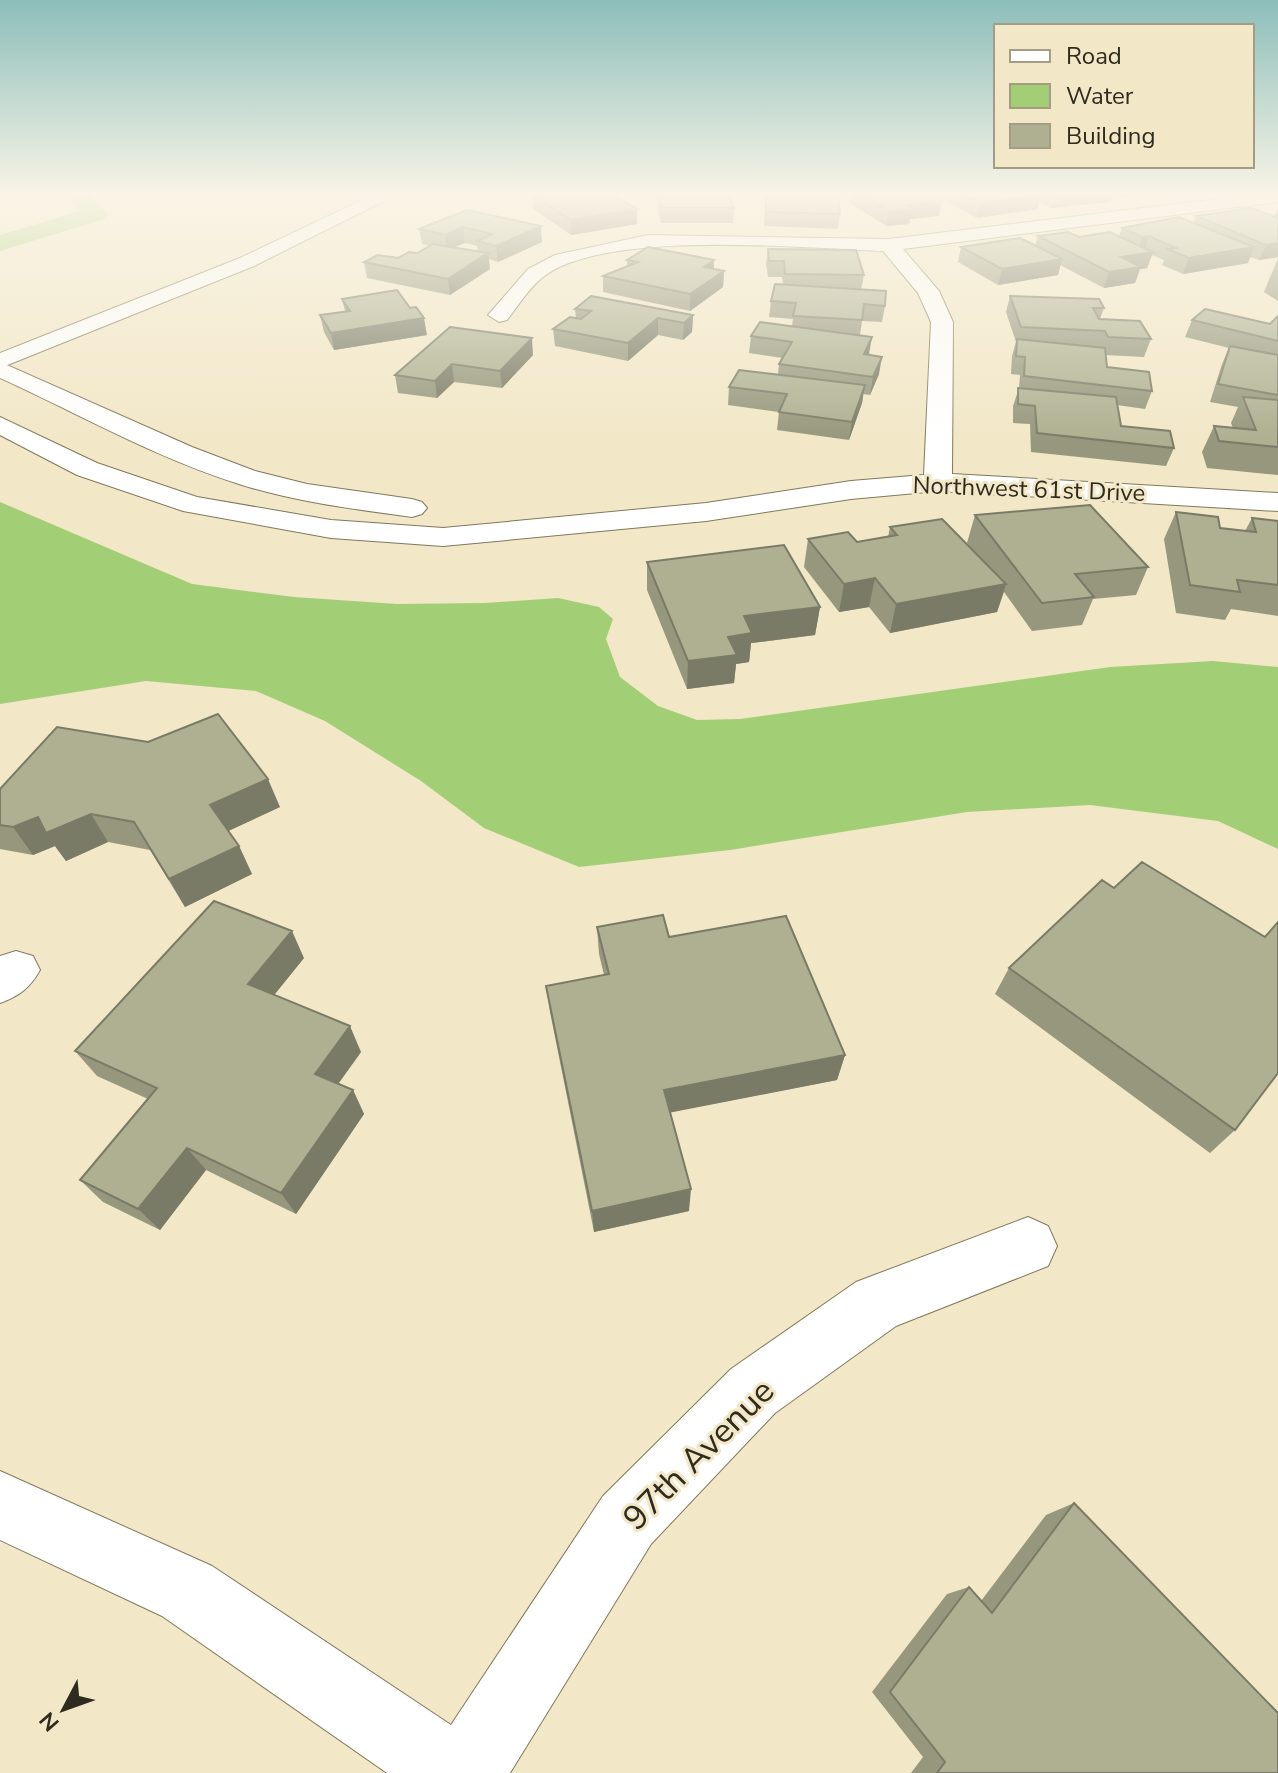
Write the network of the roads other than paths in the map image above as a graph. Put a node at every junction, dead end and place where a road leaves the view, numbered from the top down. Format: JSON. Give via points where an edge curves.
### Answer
{"nodes":[{"id":1,"x":216,"y":276,"type":"edge"},
{"id":2,"x":533,"y":276,"type":"edge"},
{"id":3,"x":915,"y":276,"type":"edge"},
{"id":4,"x":499,"y":315,"type":"dead end"},
{"id":5,"x":0,"y":361,"type":"edge"},
{"id":6,"x":0,"y":369,"type":"edge"},
{"id":7,"x":0,"y":425,"type":"edge"},
{"id":8,"x":938,"y":482,"type":"junction"},
{"id":9,"x":1278,"y":502,"type":"edge"},
{"id":10,"x":590,"y":523,"type":"junction"},
{"id":11,"x":1028,"y":1246,"type":"dead end"},
{"id":12,"x":0,"y":1505,"type":"edge"},
{"id":13,"x":454,"y":1773,"type":"edge"},
{"id":14,"x":465,"y":1773,"type":"edge"}],
"edges":[{"from":1,"to":5,"type":"street"},
{"from":2,"to":4,"type":"street"},
{"from":3,"to":8,"type":"street","via":[[942,322]]},
{"from":6,"to":10,"type":"street","name":"Northwest 61st Drive","via":[[248,478],[311,494],[441,512]]},
{"from":7,"to":10,"type":"street","name":"Northwest 61st Drive","via":[[132,487],[264,520],[443,537]]},
{"from":8,"to":9,"type":"street","name":"Northwest 61st Drive"},
{"from":8,"to":10,"type":"street","name":"Northwest 61st Drive"},
{"from":11,"to":14,"type":"street","name":"97th Avenue","via":[[877,1303],[753,1391],[627,1520]]},
{"from":12,"to":13,"type":"street","via":[[187,1591]]}]}
